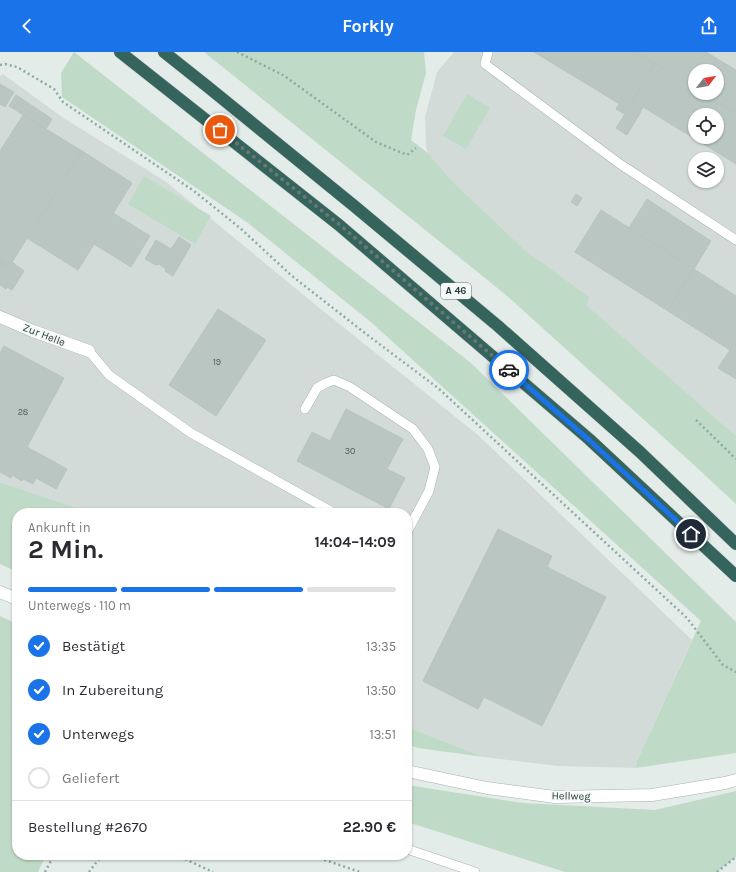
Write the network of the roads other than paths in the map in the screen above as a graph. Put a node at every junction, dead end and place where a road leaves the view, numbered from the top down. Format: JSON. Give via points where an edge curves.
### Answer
{"nodes":[{"id":1,"x":164,"y":52,"type":"edge"},
{"id":2,"x":488,"y":52,"type":"edge"},
{"id":3,"x":122,"y":53,"type":"edge"},
{"id":4,"x":736,"y":240,"type":"edge"},
{"id":5,"x":0,"y":317,"type":"edge"},
{"id":6,"x":89,"y":351,"type":"joint"},
{"id":7,"x":304,"y":409,"type":"dead end"},
{"id":8,"x":325,"y":508,"type":"edge"},
{"id":9,"x":412,"y":523,"type":"edge"},
{"id":10,"x":736,"y":544,"type":"edge"},
{"id":11,"x":736,"y":576,"type":"edge"},
{"id":12,"x":0,"y":592,"type":"edge"},
{"id":13,"x":12,"y":597,"type":"edge"},
{"id":14,"x":412,"y":772,"type":"edge"},
{"id":15,"x":736,"y":780,"type":"edge"},
{"id":16,"x":412,"y":851,"type":"edge"},
{"id":17,"x":475,"y":872,"type":"edge"}],
"edges":[{"from":1,"to":10,"type":"highway","number":"A 46","via":[[498,326],[640,452]]},
{"from":2,"to":4,"type":"lane","via":[[485,64],[620,164]]},
{"from":3,"to":11,"type":"highway","number":"A 46","via":[[340,225],[589,440]]},
{"from":5,"to":6,"type":"street","name":"Zur Helle"},
{"from":6,"to":8,"type":"lane","via":[[109,375],[191,433]]},
{"from":7,"to":9,"type":"lane","via":[[317,388],[334,380],[350,387],[413,430],[428,449],[435,467],[429,491]]},
{"from":12,"to":13,"type":"street"},
{"from":14,"to":15,"type":"street","name":"Hellweg","via":[[487,788],[555,797],[652,795]]},
{"from":16,"to":17,"type":"lane"}]}
